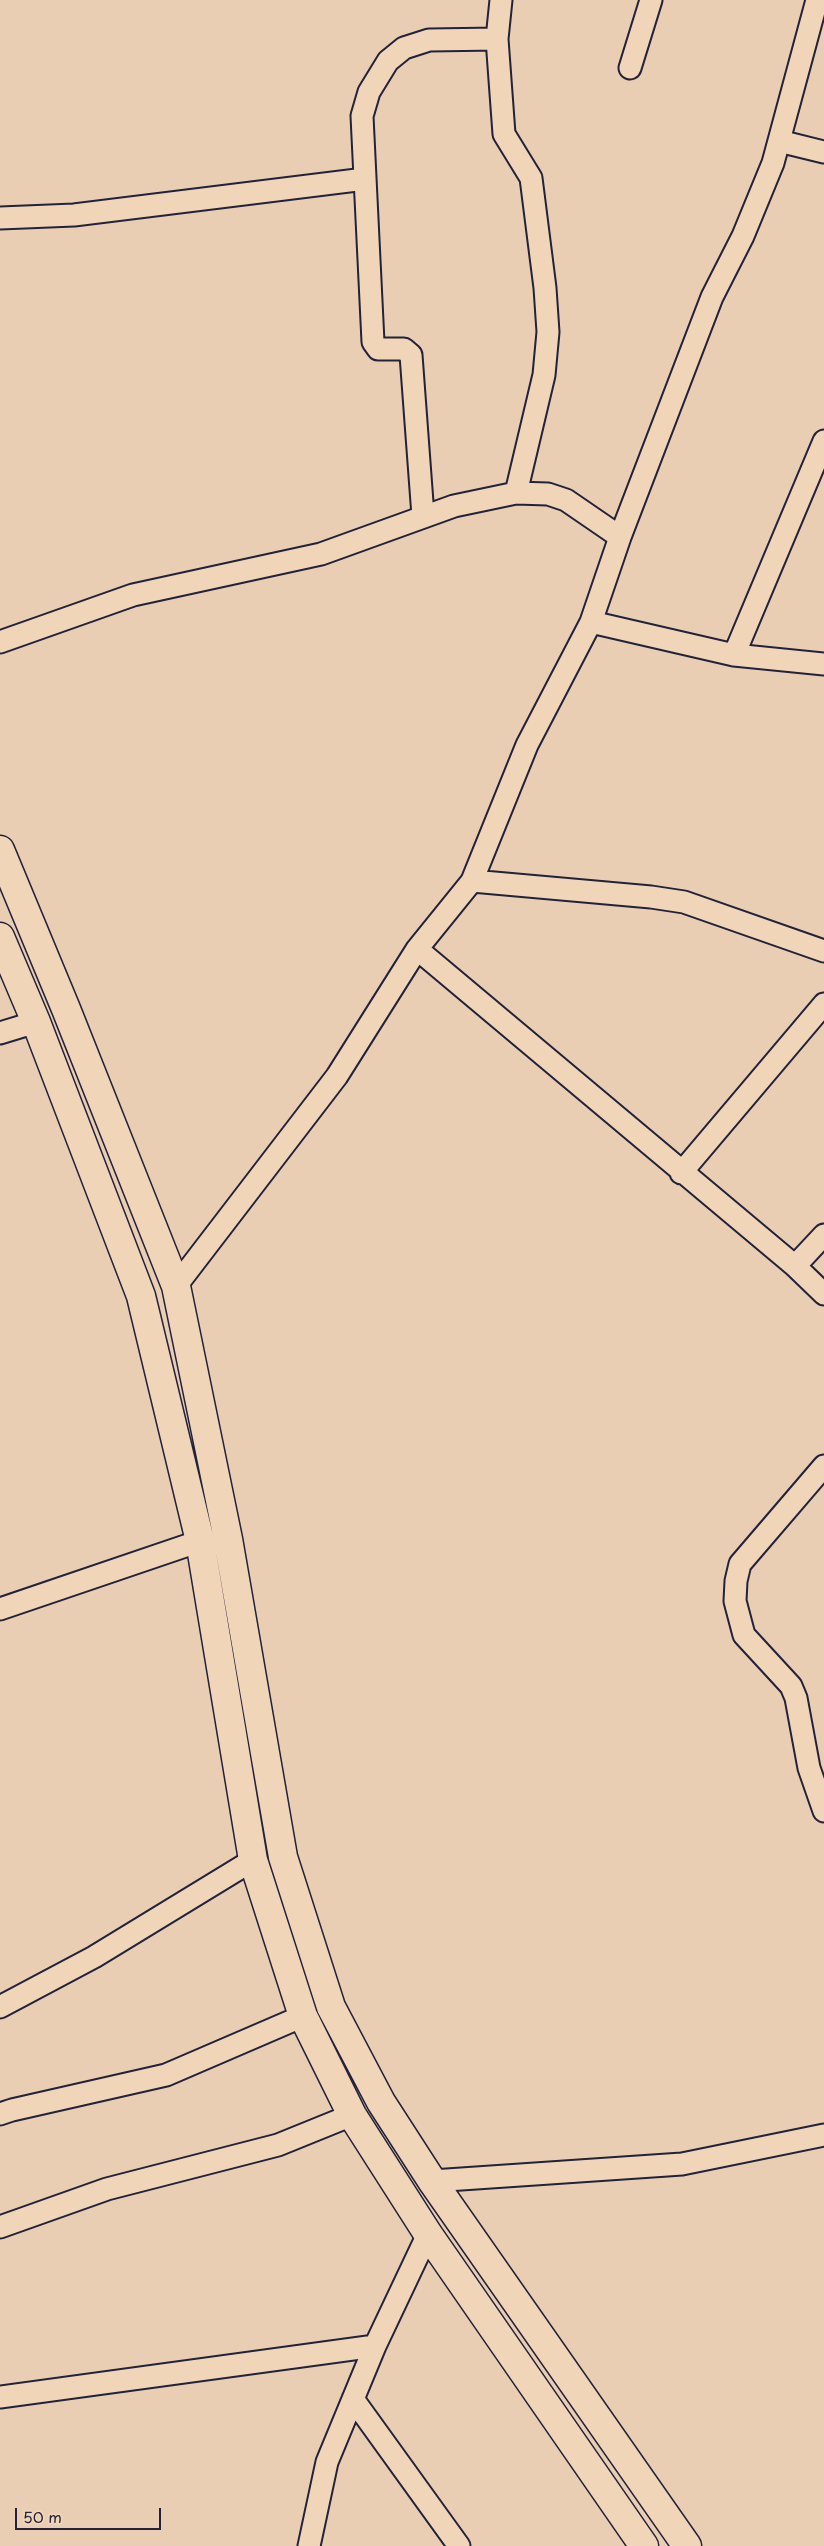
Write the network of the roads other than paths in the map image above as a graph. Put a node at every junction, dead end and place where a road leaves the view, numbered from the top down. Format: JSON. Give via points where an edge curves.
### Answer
{"nodes":[{"id":1,"x":501,"y":0,"type":"edge"},
{"id":2,"x":651,"y":0,"type":"edge"},
{"id":3,"x":817,"y":0,"type":"edge"},
{"id":4,"x":497,"y":40,"type":"junction"},
{"id":5,"x":630,"y":68,"type":"dead end"},
{"id":6,"x":779,"y":140,"type":"junction"},
{"id":7,"x":824,"y":152,"type":"edge"},
{"id":8,"x":365,"y":179,"type":"junction"},
{"id":9,"x":0,"y":218,"type":"edge"},
{"id":10,"x":824,"y":441,"type":"edge"},
{"id":11,"x":516,"y":493,"type":"junction"},
{"id":12,"x":423,"y":516,"type":"junction"},
{"id":13,"x":620,"y":537,"type":"junction"},
{"id":14,"x":591,"y":622,"type":"junction"},
{"id":15,"x":0,"y":642,"type":"edge"},
{"id":16,"x":734,"y":655,"type":"junction"},
{"id":17,"x":824,"y":664,"type":"edge"},
{"id":18,"x":0,"y":850,"type":"edge"},
{"id":19,"x":472,"y":881,"type":"junction"},
{"id":20,"x":0,"y":937,"type":"edge"},
{"id":21,"x":417,"y":949,"type":"junction"},
{"id":22,"x":824,"y":951,"type":"edge"},
{"id":23,"x":824,"y":1004,"type":"edge"},
{"id":24,"x":36,"y":1022,"type":"junction"},
{"id":25,"x":0,"y":1033,"type":"edge"},
{"id":26,"x":681,"y":1173,"type":"junction"},
{"id":27,"x":824,"y":1235,"type":"edge"},
{"id":28,"x":795,"y":1266,"type":"junction"},
{"id":29,"x":176,"y":1286,"type":"junction"},
{"id":30,"x":824,"y":1294,"type":"edge"},
{"id":31,"x":824,"y":1466,"type":"edge"},
{"id":32,"x":200,"y":1541,"type":"junction"},
{"id":33,"x":0,"y":1609,"type":"edge"},
{"id":34,"x":824,"y":1811,"type":"edge"},
{"id":35,"x":253,"y":1860,"type":"junction"},
{"id":36,"x":0,"y":2007,"type":"edge"},
{"id":37,"x":303,"y":2016,"type":"junction"},
{"id":38,"x":0,"y":2114,"type":"edge"},
{"id":39,"x":352,"y":2115,"type":"junction"},
{"id":40,"x":824,"y":2135,"type":"edge"},
{"id":41,"x":432,"y":2181,"type":"junction"},
{"id":42,"x":0,"y":2227,"type":"edge"},
{"id":43,"x":428,"y":2234,"type":"junction"},
{"id":44,"x":375,"y":2346,"type":"junction"},
{"id":45,"x":0,"y":2397,"type":"edge"},
{"id":46,"x":353,"y":2399,"type":"junction"},
{"id":47,"x":309,"y":2546,"type":"edge"},
{"id":48,"x":459,"y":2546,"type":"edge"},
{"id":49,"x":644,"y":2546,"type":"edge"},
{"id":50,"x":687,"y":2546,"type":"edge"}],
"edges":[{"from":1,"to":4,"type":"street"},
{"from":2,"to":5,"type":"street"},
{"from":3,"to":6,"type":"street"},
{"from":4,"to":8,"type":"street","via":[[429,40],[404,48],[388,61],[370,92],[362,116]]},
{"from":4,"to":11,"type":"street","via":[[504,134],[531,178],[548,332],[544,375]]},
{"from":6,"to":7,"type":"street"},
{"from":6,"to":13,"type":"street","via":[[743,236],[712,297]]},
{"from":8,"to":9,"type":"street","via":[[74,215]]},
{"from":8,"to":12,"type":"street","via":[[373,342],[378,349],[404,349],[411,355]]},
{"from":10,"to":16,"type":"street"},
{"from":11,"to":12,"type":"street"},
{"from":11,"to":13,"type":"street","via":[[548,494],[566,500]]},
{"from":12,"to":15,"type":"street","via":[[321,554],[133,595]]},
{"from":13,"to":14,"type":"street"},
{"from":14,"to":16,"type":"street"},
{"from":14,"to":19,"type":"street","via":[[527,745]]},
{"from":16,"to":17,"type":"street"},
{"from":18,"to":29,"type":"street"},
{"from":19,"to":21,"type":"street"},
{"from":19,"to":22,"type":"street","via":[[684,902]]},
{"from":20,"to":24,"type":"street"},
{"from":21,"to":26,"type":"street"},
{"from":21,"to":29,"type":"street","via":[[337,1076]]},
{"from":23,"to":26,"type":"street"},
{"from":24,"to":25,"type":"street"},
{"from":24,"to":32,"type":"street","via":[[141,1296]]},
{"from":26,"to":28,"type":"street"},
{"from":27,"to":28,"type":"street"},
{"from":28,"to":30,"type":"street"},
{"from":29,"to":41,"type":"street","via":[[228,1539],[283,1857],[332,2007],[381,2102]]},
{"from":31,"to":34,"type":"street","via":[[740,1564],[735,1601],[744,1635],[791,1686],[809,1768]]},
{"from":32,"to":33,"type":"street"},
{"from":32,"to":35,"type":"street"},
{"from":35,"to":36,"type":"street","via":[[94,1957]]},
{"from":35,"to":37,"type":"street"},
{"from":37,"to":38,"type":"street","via":[[166,2075]]},
{"from":37,"to":39,"type":"street"},
{"from":39,"to":42,"type":"street","via":[[278,2145],[107,2190]]},
{"from":39,"to":43,"type":"street"},
{"from":40,"to":41,"type":"street","via":[[682,2164]]},
{"from":41,"to":50,"type":"street"},
{"from":43,"to":44,"type":"street"},
{"from":43,"to":49,"type":"street"},
{"from":44,"to":45,"type":"street"},
{"from":44,"to":46,"type":"street"},
{"from":46,"to":47,"type":"street","via":[[327,2462]]},
{"from":46,"to":48,"type":"street"}]}
